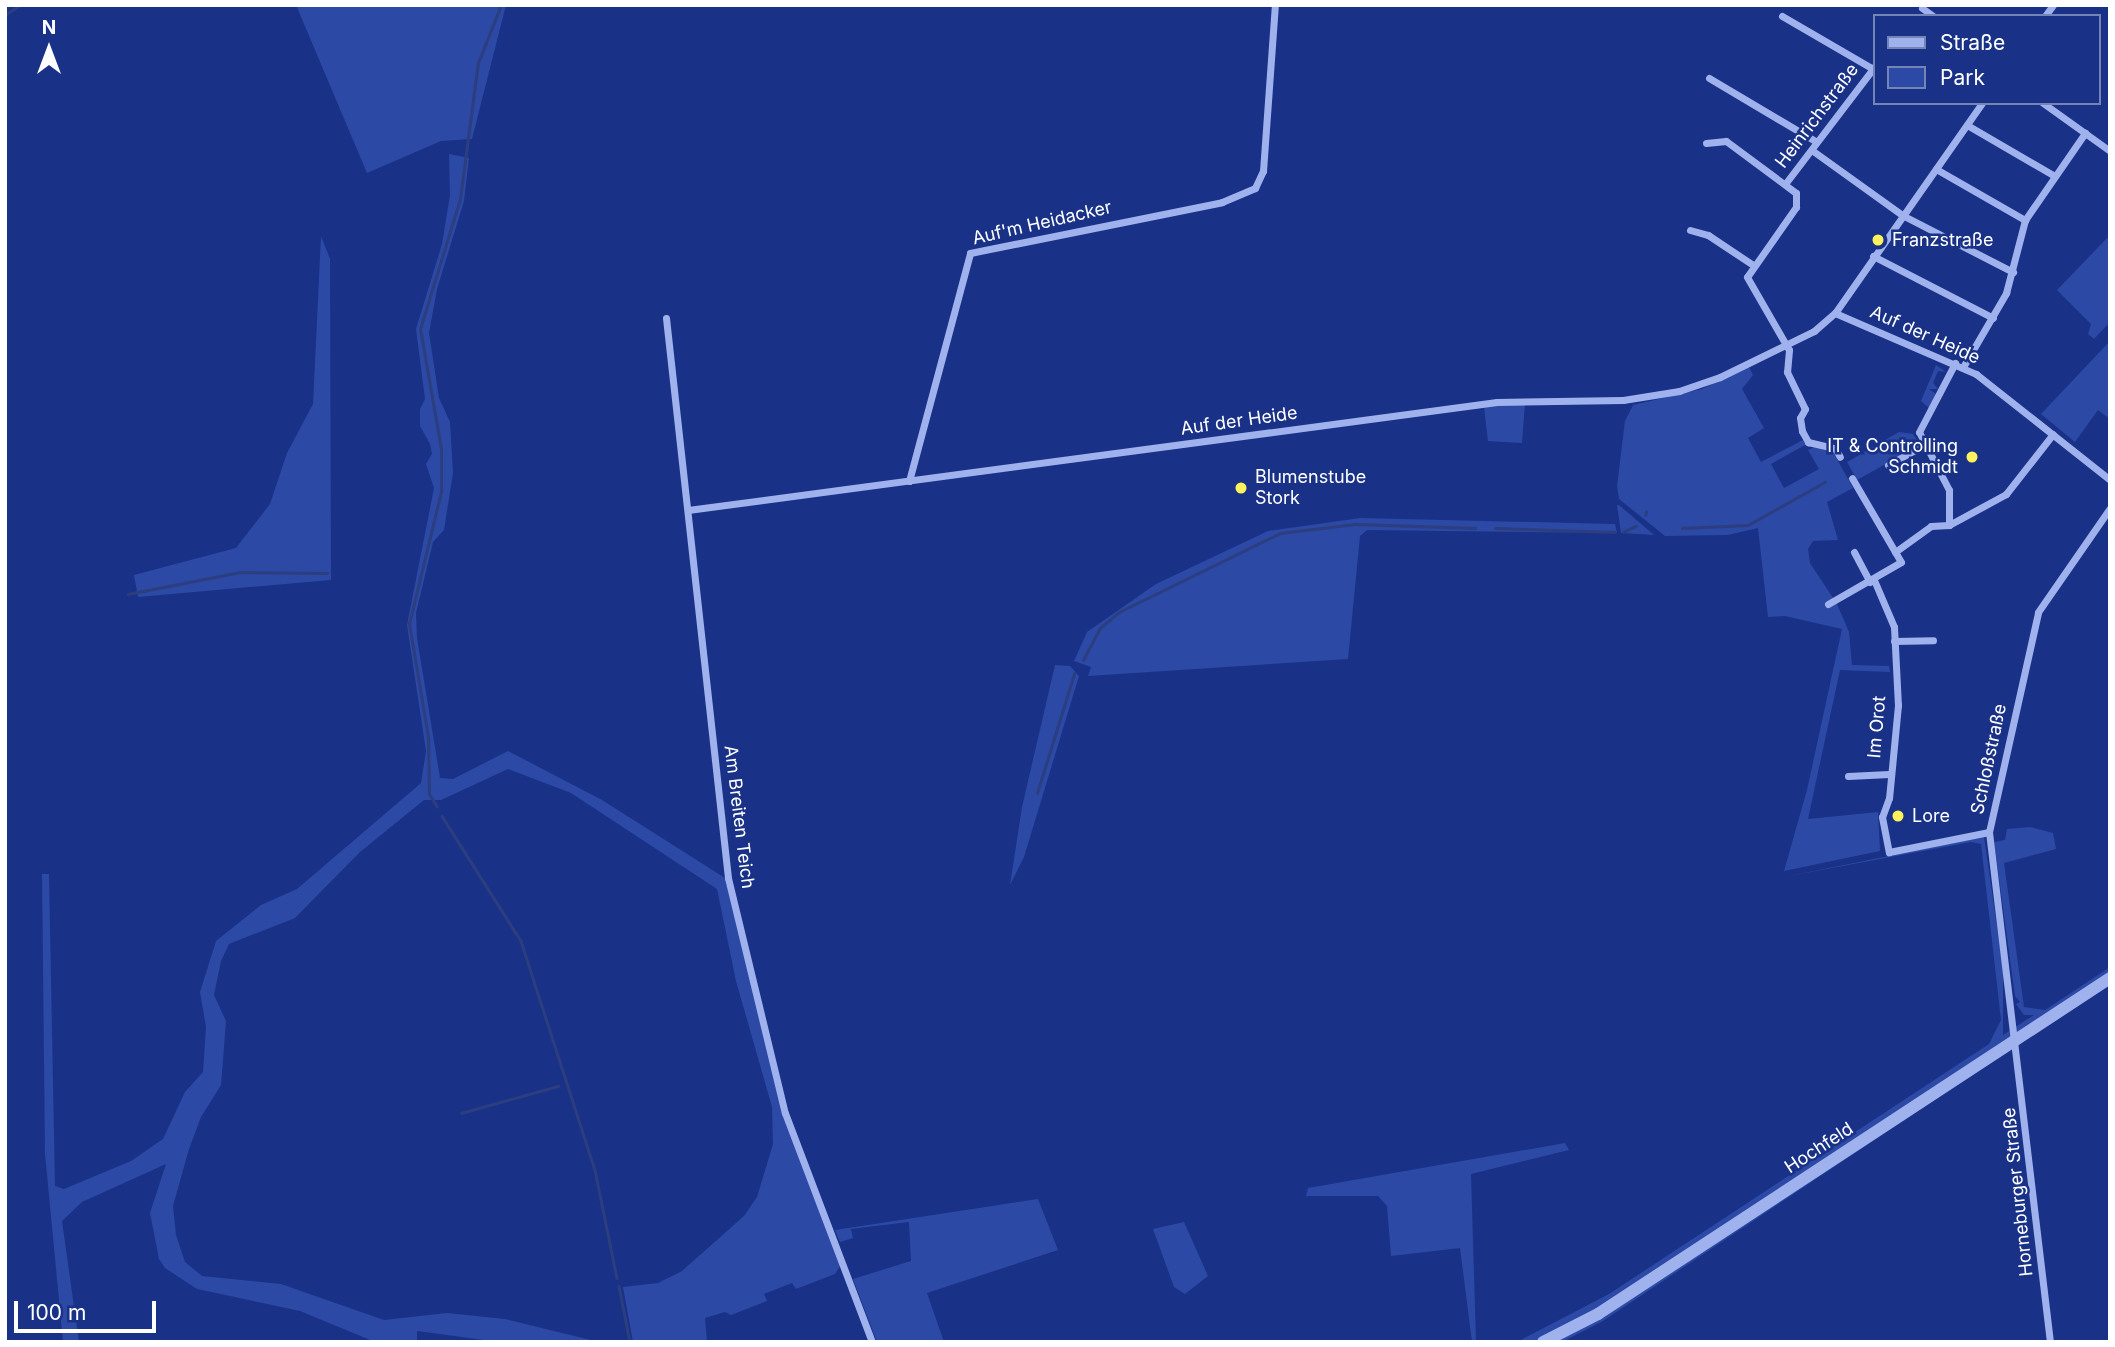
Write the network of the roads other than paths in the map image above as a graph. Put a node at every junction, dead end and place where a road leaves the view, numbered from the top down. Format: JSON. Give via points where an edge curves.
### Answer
{"nodes":[{"id":1,"x":1275,"y":5,"type":"edge"},
{"id":2,"x":1782,"y":16,"type":"dead end"},
{"id":3,"x":1874,"y":68,"type":"edge"},
{"id":4,"x":1709,"y":78,"type":"dead end"},
{"id":5,"x":1981,"y":105,"type":"edge"},
{"id":6,"x":2046,"y":105,"type":"edge"},
{"id":7,"x":1967,"y":125,"type":"junction"},
{"id":8,"x":2085,"y":133,"type":"junction"},
{"id":9,"x":1815,"y":141,"type":"junction"},
{"id":10,"x":1706,"y":143,"type":"dead end"},
{"id":11,"x":1813,"y":151,"type":"junction"},
{"id":12,"x":2110,"y":151,"type":"edge"},
{"id":13,"x":1936,"y":169,"type":"junction"},
{"id":14,"x":2053,"y":175,"type":"junction"},
{"id":15,"x":1785,"y":184,"type":"junction"},
{"id":16,"x":1902,"y":215,"type":"junction"},
{"id":17,"x":2025,"y":220,"type":"junction"},
{"id":18,"x":1690,"y":230,"type":"dead end"},
{"id":19,"x":1873,"y":256,"type":"junction"},
{"id":20,"x":1753,"y":265,"type":"junction"},
{"id":21,"x":2013,"y":272,"type":"junction"},
{"id":22,"x":1835,"y":313,"type":"junction"},
{"id":23,"x":666,"y":318,"type":"dead end"},
{"id":24,"x":1993,"y":318,"type":"junction"},
{"id":25,"x":1786,"y":344,"type":"junction"},
{"id":26,"x":1955,"y":363,"type":"junction"},
{"id":27,"x":1963,"y":367,"type":"junction"},
{"id":28,"x":2053,"y":434,"type":"junction"},
{"id":29,"x":1924,"y":444,"type":"junction"},
{"id":30,"x":1840,"y":457,"type":"dead end"},
{"id":31,"x":1888,"y":465,"type":"dead end"},
{"id":32,"x":1852,"y":478,"type":"dead end"},
{"id":33,"x":2110,"y":480,"type":"edge"},
{"id":34,"x":909,"y":481,"type":"junction"},
{"id":35,"x":2110,"y":508,"type":"edge"},
{"id":36,"x":688,"y":510,"type":"junction"},
{"id":37,"x":1949,"y":525,"type":"junction"},
{"id":38,"x":1854,"y":552,"type":"dead end"},
{"id":39,"x":1895,"y":552,"type":"junction"},
{"id":40,"x":1872,"y":581,"type":"junction"},
{"id":41,"x":1828,"y":604,"type":"dead end"},
{"id":42,"x":1894,"y":640,"type":"junction"},
{"id":43,"x":1933,"y":640,"type":"dead end"},
{"id":44,"x":1889,"y":774,"type":"junction"},
{"id":45,"x":1848,"y":776,"type":"dead end"},
{"id":46,"x":1989,"y":832,"type":"junction"},
{"id":47,"x":2110,"y":978,"type":"edge"},
{"id":48,"x":2016,"y":1039,"type":"junction"},
{"id":49,"x":872,"y":1342,"type":"edge"},
{"id":50,"x":1543,"y":1342,"type":"edge"},
{"id":51,"x":2050,"y":1342,"type":"edge"}],
"edges":[{"from":1,"to":34,"type":"street","name":"Auf'm Heidacker","via":[[1263,171],[1245,196],[970,253]]},
{"from":2,"to":3,"type":"street"},
{"from":3,"to":9,"type":"street","name":"Heinrichstraße"},
{"from":4,"to":9,"type":"street"},
{"from":5,"to":7,"type":"street"},
{"from":6,"to":8,"type":"street"},
{"from":7,"to":13,"type":"street"},
{"from":7,"to":14,"type":"street"},
{"from":8,"to":12,"type":"street"},
{"from":8,"to":14,"type":"street"},
{"from":9,"to":11,"type":"street","name":"Heinrichstraße"},
{"from":10,"to":15,"type":"street","via":[[1726,141]]},
{"from":11,"to":15,"type":"street","name":"Heinrichstraße"},
{"from":11,"to":16,"type":"street"},
{"from":13,"to":16,"type":"street"},
{"from":13,"to":17,"type":"street"},
{"from":14,"to":17,"type":"street"},
{"from":15,"to":20,"type":"street","via":[[1796,193],[1796,208]]},
{"from":16,"to":19,"type":"street"},
{"from":16,"to":21,"type":"street"},
{"from":17,"to":21,"type":"street"},
{"from":18,"to":20,"type":"street","via":[[1708,234]]},
{"from":19,"to":22,"type":"street"},
{"from":19,"to":24,"type":"street"},
{"from":20,"to":25,"type":"street","via":[[1749,285]]},
{"from":21,"to":24,"type":"street"},
{"from":22,"to":25,"type":"street","name":"Auf der Heide","via":[[1814,331]]},
{"from":22,"to":26,"type":"street","name":"Auf der Heide"},
{"from":23,"to":36,"type":"street","name":"Am Breiten Teich"},
{"from":24,"to":27,"type":"street"},
{"from":25,"to":30,"type":"street","via":[[1787,372],[1805,409],[1800,418],[1802,431],[1808,442],[1835,449]]},
{"from":25,"to":34,"type":"street","name":"Auf der Heide","via":[[1720,377],[1655,396],[1497,402]]},
{"from":26,"to":27,"type":"street","name":"Auf der Heide"},
{"from":26,"to":29,"type":"street","via":[[1919,432]]},
{"from":27,"to":28,"type":"street","name":"Auf der Heide"},
{"from":28,"to":33,"type":"street","name":"Auf der Heide"},
{"from":28,"to":37,"type":"street","via":[[2006,494]]},
{"from":29,"to":31,"type":"street"},
{"from":29,"to":37,"type":"street","via":[[1948,490]]},
{"from":32,"to":39,"type":"street"},
{"from":34,"to":36,"type":"street","name":"Auf der Heide"},
{"from":35,"to":46,"type":"street","name":"Schloßstraße","via":[[2038,612]]},
{"from":36,"to":49,"type":"street","name":"Am Breiten Teich","via":[[728,878],[785,1113]]},
{"from":37,"to":39,"type":"street","via":[[1931,526]]},
{"from":38,"to":40,"type":"street","name":"Im Orot"},
{"from":39,"to":40,"type":"street","via":[[1899,566]]},
{"from":40,"to":41,"type":"street"},
{"from":40,"to":42,"type":"street","name":"Im Orot","via":[[1892,615]]},
{"from":42,"to":43,"type":"street"},
{"from":42,"to":44,"type":"street","name":"Im Orot","via":[[1898,705]]},
{"from":44,"to":45,"type":"street","name":"Im Orot"},
{"from":44,"to":46,"type":"street","name":"Im Orot","via":[[1889,798],[1882,817],[1889,852]]},
{"from":46,"to":48,"type":"street","name":"Schloßstraße"},
{"from":47,"to":48,"type":"street","name":"Hochfeld"},
{"from":48,"to":50,"type":"street","name":"Hochfeld","via":[[1598,1314]]},
{"from":48,"to":51,"type":"street","name":"Horneburger Straße"}]}
